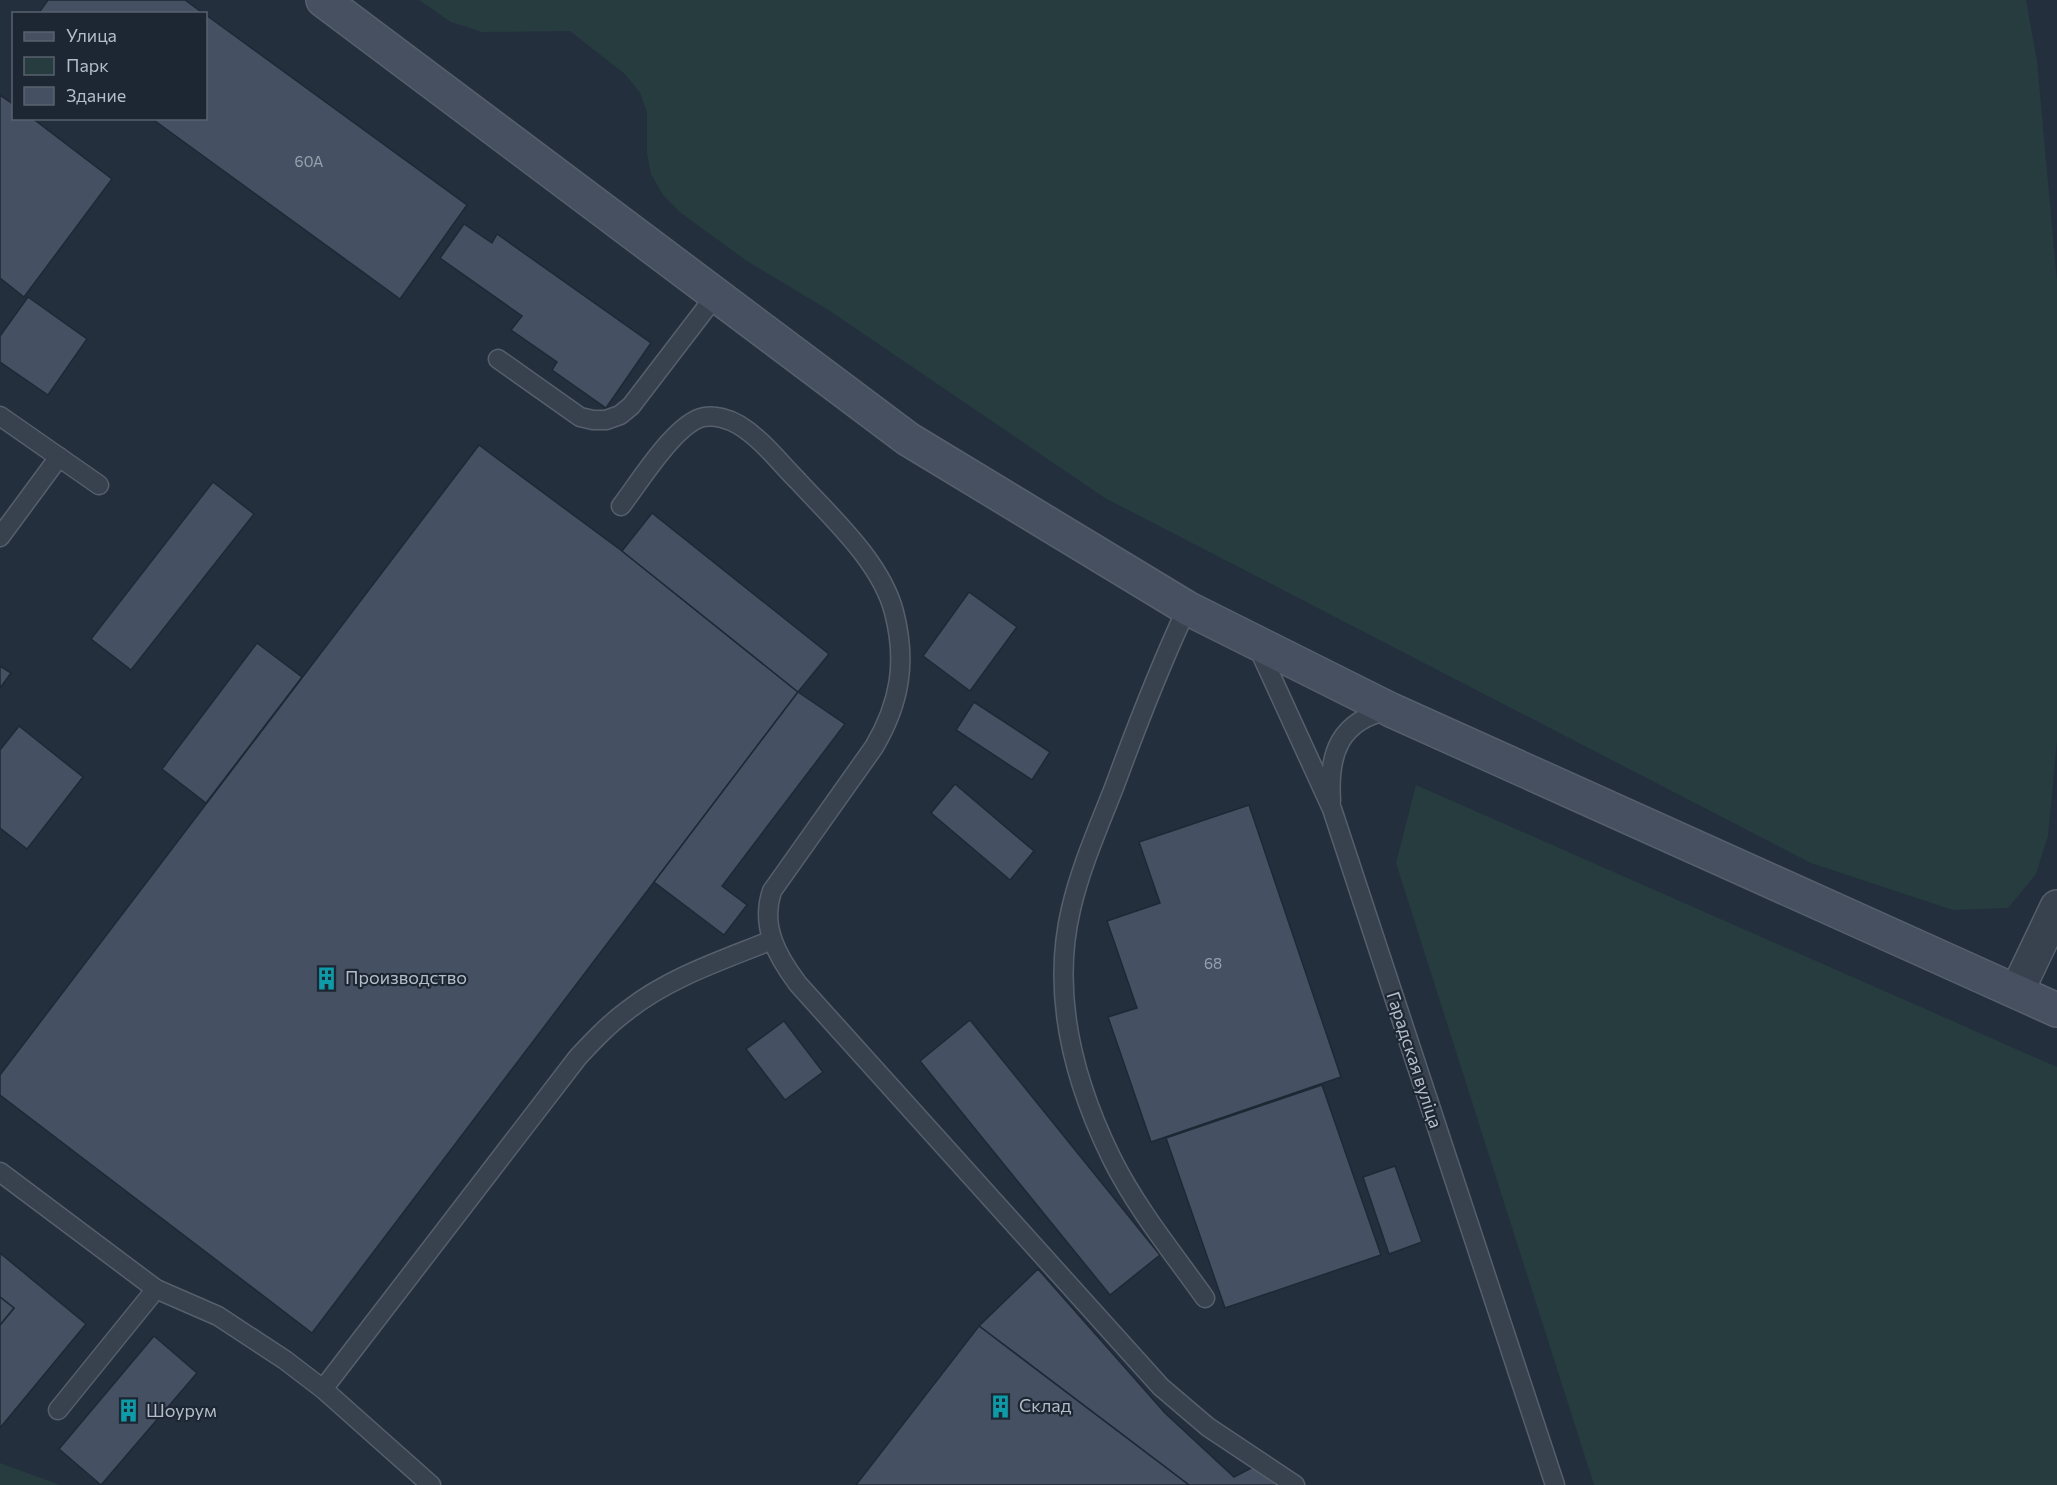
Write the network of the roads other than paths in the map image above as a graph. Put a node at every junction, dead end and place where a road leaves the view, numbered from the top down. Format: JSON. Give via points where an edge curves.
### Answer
{"nodes":[{"id":1,"x":323,"y":0,"type":"edge"},
{"id":2,"x":716,"y":295,"type":"junction"},
{"id":3,"x":498,"y":359,"type":"dead end"},
{"id":4,"x":0,"y":416,"type":"edge"},
{"id":5,"x":59,"y":457,"type":"junction"},
{"id":6,"x":99,"y":485,"type":"dead end"},
{"id":7,"x":621,"y":506,"type":"dead end"},
{"id":8,"x":0,"y":537,"type":"edge"},
{"id":9,"x":1186,"y":608,"type":"junction"},
{"id":10,"x":1255,"y":642,"type":"junction"},
{"id":11,"x":1391,"y":710,"type":"junction"},
{"id":12,"x":1332,"y":809,"type":"junction"},
{"id":13,"x":2057,"y":907,"type":"edge"},
{"id":14,"x":772,"y":940,"type":"junction"},
{"id":15,"x":2017,"y":991,"type":"junction"},
{"id":16,"x":2057,"y":1010,"type":"edge"},
{"id":17,"x":0,"y":1172,"type":"edge"},
{"id":18,"x":156,"y":1289,"type":"junction"},
{"id":19,"x":1205,"y":1298,"type":"dead end"},
{"id":20,"x":323,"y":1389,"type":"junction"},
{"id":21,"x":58,"y":1410,"type":"dead end"},
{"id":22,"x":431,"y":1485,"type":"edge"},
{"id":23,"x":1295,"y":1485,"type":"edge"},
{"id":24,"x":1555,"y":1485,"type":"edge"}],
"edges":[{"from":1,"to":2,"type":"main road"},
{"from":2,"to":3,"type":"lane","via":[[638,398],[620,415],[606,420],[580,417]]},
{"from":2,"to":9,"type":"main road","via":[[908,439]]},
{"from":4,"to":5,"type":"lane"},
{"from":5,"to":6,"type":"lane"},
{"from":5,"to":8,"type":"lane"},
{"from":7,"to":14,"type":"lane","via":[[688,424],[704,417],[736,423],[763,444],[848,535],[884,587],[894,610],[899,680],[887,726],[772,891],[767,916]]},
{"from":9,"to":10,"type":"main road"},
{"from":9,"to":19,"type":"lane","via":[[1082,872],[1064,951],[1064,993],[1079,1078],[1113,1160],[1138,1203]]},
{"from":10,"to":11,"type":"main road"},
{"from":10,"to":12,"type":"lane","name":"Гарадская вуліца"},
{"from":11,"to":12,"type":"lane","via":[[1360,720],[1337,745],[1331,763]]},
{"from":11,"to":15,"type":"main road"},
{"from":12,"to":24,"type":"lane","name":"Гарадская вуліца"},
{"from":13,"to":15,"type":"street"},
{"from":14,"to":20,"type":"lane","via":[[657,990],[601,1032]]},
{"from":14,"to":23,"type":"lane","via":[[798,984],[1161,1387],[1208,1427]]},
{"from":15,"to":16,"type":"main road"},
{"from":17,"to":18,"type":"lane"},
{"from":18,"to":20,"type":"lane","via":[[218,1316]]},
{"from":18,"to":21,"type":"lane"},
{"from":20,"to":22,"type":"lane"}]}
